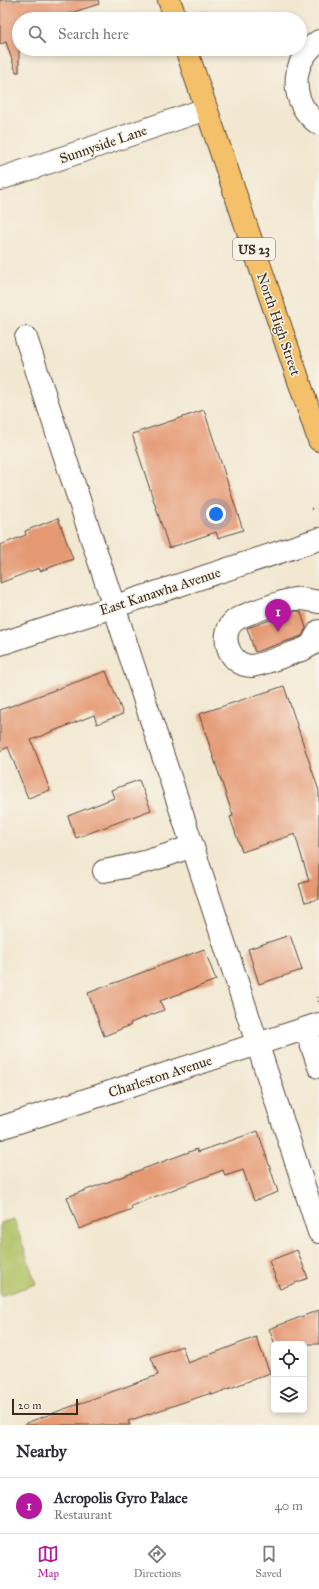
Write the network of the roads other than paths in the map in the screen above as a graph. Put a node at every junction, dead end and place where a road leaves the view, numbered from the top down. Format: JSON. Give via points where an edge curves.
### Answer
{"nodes":[{"id":1,"x":170,"y":0,"type":"edge"},
{"id":2,"x":174,"y":12,"type":"edge"},
{"id":3,"x":319,"y":41,"type":"edge"},
{"id":4,"x":307,"y":52,"type":"edge"},
{"id":5,"x":188,"y":56,"type":"edge"},
{"id":6,"x":304,"y":56,"type":"edge"},
{"id":7,"x":206,"y":109,"type":"junction"},
{"id":8,"x":319,"y":124,"type":"edge"},
{"id":9,"x":0,"y":179,"type":"edge"},
{"id":10,"x":26,"y":338,"type":"dead end"},
{"id":11,"x":319,"y":440,"type":"edge"},
{"id":12,"x":319,"y":539,"type":"edge"},
{"id":13,"x":319,"y":602,"type":"edge"},
{"id":14,"x":114,"y":606,"type":"junction"},
{"id":15,"x":319,"y":631,"type":"edge"},
{"id":16,"x":0,"y":644,"type":"edge"},
{"id":17,"x":192,"y":846,"type":"junction"},
{"id":18,"x":104,"y":872,"type":"dead end"},
{"id":19,"x":312,"y":1026,"type":"edge"},
{"id":20,"x":258,"y":1044,"type":"junction"},
{"id":21,"x":319,"y":1067,"type":"edge"},
{"id":22,"x":0,"y":1128,"type":"edge"},
{"id":23,"x":319,"y":1232,"type":"edge"}],
"edges":[{"from":1,"to":2,"type":"main road"},
{"from":3,"to":4,"type":"street"},
{"from":5,"to":7,"type":"main road","name":"North High Street","number":"US 23"},
{"from":6,"to":8,"type":"street","via":[[296,75],[296,92],[302,107]]},
{"from":7,"to":9,"type":"street","name":"Sunnyside Lane"},
{"from":7,"to":11,"type":"main road","name":"North High Street","number":"US 23"},
{"from":10,"to":14,"type":"street"},
{"from":12,"to":14,"type":"street","name":"East Kanawha Avenue"},
{"from":13,"to":15,"type":"street","via":[[294,599],[236,619],[229,628],[226,640],[231,655],[252,666],[304,649],[311,645]]},
{"from":14,"to":16,"type":"street","name":"East Kanawha Avenue"},
{"from":14,"to":17,"type":"street"},
{"from":17,"to":18,"type":"street","via":[[162,857]]},
{"from":17,"to":20,"type":"street"},
{"from":19,"to":20,"type":"street","name":"Charleston Avenue"},
{"from":19,"to":21,"type":"street"},
{"from":20,"to":22,"type":"street","name":"Charleston Avenue"},
{"from":20,"to":23,"type":"street"}]}
